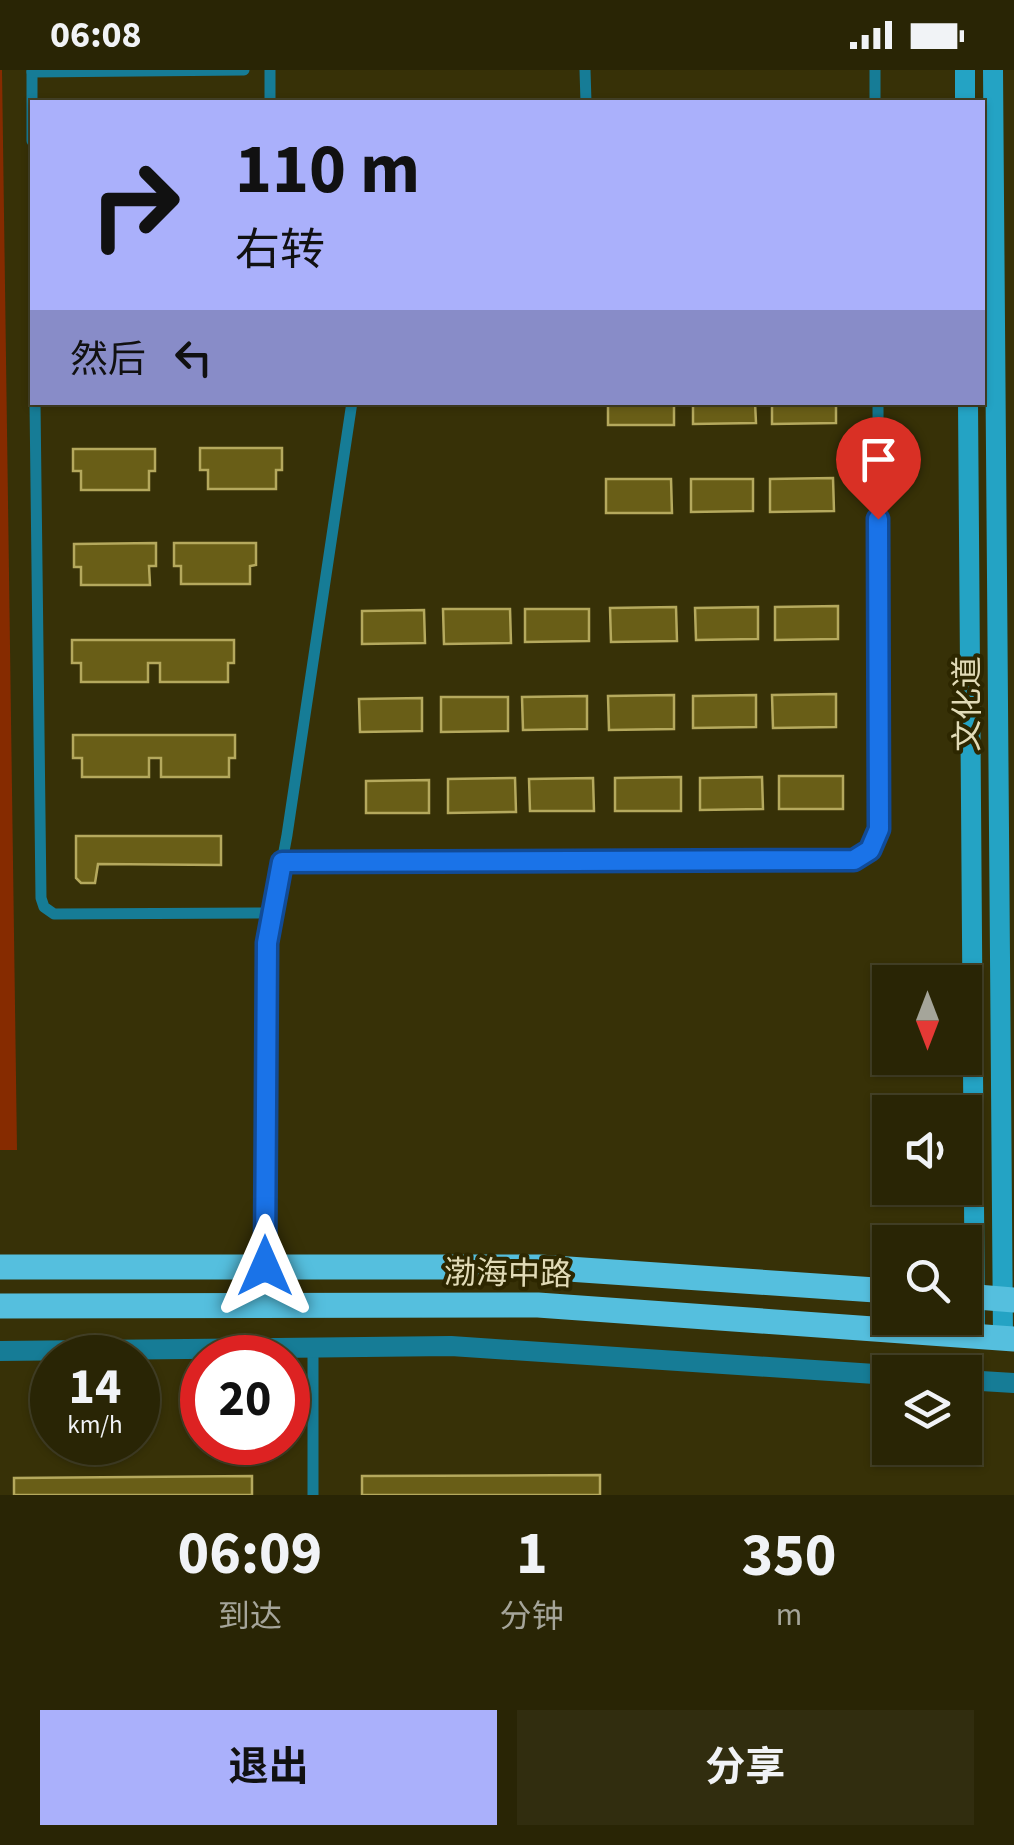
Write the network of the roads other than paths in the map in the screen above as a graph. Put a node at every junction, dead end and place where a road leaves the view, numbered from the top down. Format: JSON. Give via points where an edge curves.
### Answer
{"nodes":[{"id":1,"x":244,"y":70,"type":"edge"},
{"id":2,"x":270,"y":70,"type":"edge"},
{"id":3,"x":586,"y":70,"type":"edge"},
{"id":4,"x":874,"y":70,"type":"edge"},
{"id":5,"x":965,"y":70,"type":"edge"},
{"id":6,"x":993,"y":70,"type":"edge"},
{"id":7,"x":32,"y":71,"type":"edge"},
{"id":8,"x":32,"y":100,"type":"edge"},
{"id":9,"x":270,"y":100,"type":"edge"},
{"id":10,"x":586,"y":100,"type":"edge"},
{"id":11,"x":875,"y":100,"type":"edge"},
{"id":12,"x":965,"y":100,"type":"edge"},
{"id":13,"x":36,"y":405,"type":"edge"},
{"id":14,"x":352,"y":405,"type":"edge"},
{"id":15,"x":878,"y":405,"type":"edge"},
{"id":16,"x":968,"y":405,"type":"edge"},
{"id":17,"x":1006,"y":605,"type":"edge"},
{"id":18,"x":282,"y":862,"type":"junction"},
{"id":19,"x":272,"y":913,"type":"junction"},
{"id":20,"x":970,"y":1225,"type":"edge"},
{"id":21,"x":265,"y":1266,"type":"junction"},
{"id":22,"x":0,"y":1267,"type":"edge"},
{"id":23,"x":872,"y":1290,"type":"edge"},
{"id":24,"x":982,"y":1298,"type":"edge"},
{"id":25,"x":1008,"y":1299,"type":"edge"},
{"id":26,"x":0,"y":1306,"type":"edge"},
{"id":27,"x":976,"y":1336,"type":"joint"},
{"id":28,"x":1009,"y":1338,"type":"edge"},
{"id":29,"x":313,"y":1347,"type":"junction"},
{"id":30,"x":0,"y":1351,"type":"edge"},
{"id":31,"x":872,"y":1373,"type":"edge"},
{"id":32,"x":982,"y":1381,"type":"edge"},
{"id":33,"x":1014,"y":1383,"type":"edge"},
{"id":34,"x":313,"y":1495,"type":"edge"}],
"edges":[{"from":1,"to":7,"type":"lane"},
{"from":2,"to":9,"type":"lane"},
{"from":3,"to":10,"type":"lane"},
{"from":4,"to":11,"type":"lane"},
{"from":5,"to":12,"type":"main road"},
{"from":6,"to":17,"type":"main road","name":"文化道"},
{"from":7,"to":8,"type":"lane"},
{"from":13,"to":19,"type":"lane","via":[[44,907],[54,914]]},
{"from":14,"to":18,"type":"lane"},
{"from":15,"to":18,"type":"lane","via":[[879,829],[870,850],[854,860]]},
{"from":16,"to":20,"type":"main road","name":"文化道"},
{"from":17,"to":25,"type":"main road","name":"文化道"},
{"from":18,"to":19,"type":"lane"},
{"from":19,"to":21,"type":"lane"},
{"from":21,"to":22,"type":"main road","name":"渤海中路"},
{"from":21,"to":23,"type":"main road","name":"渤海中路","via":[[539,1266]]},
{"from":24,"to":25,"type":"main road"},
{"from":25,"to":28,"type":"main road","name":"文化道"},
{"from":26,"to":27,"type":"main road","name":"渤海中路","via":[[538,1305]]},
{"from":27,"to":28,"type":"main road","name":"渤海中路"},
{"from":29,"to":30,"type":"street"},
{"from":29,"to":31,"type":"street","via":[[450,1346]]},
{"from":29,"to":34,"type":"lane"},
{"from":32,"to":33,"type":"street"}]}
